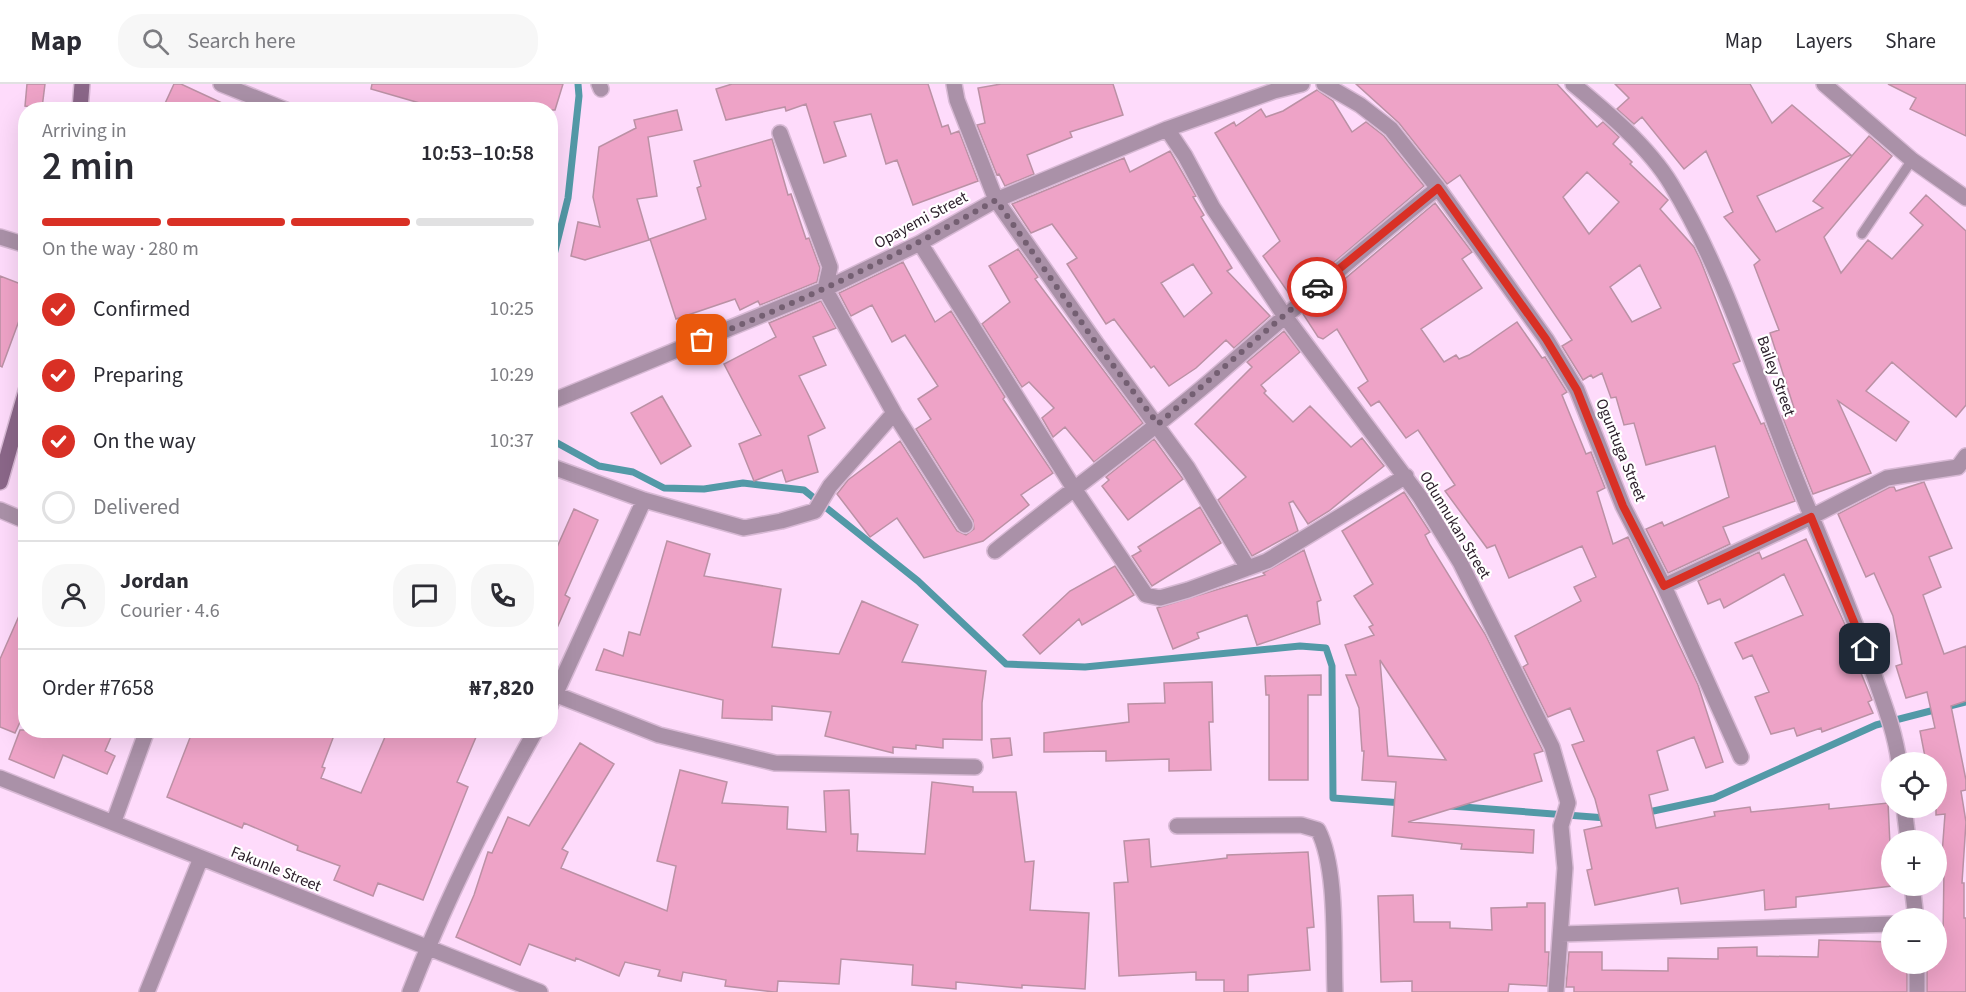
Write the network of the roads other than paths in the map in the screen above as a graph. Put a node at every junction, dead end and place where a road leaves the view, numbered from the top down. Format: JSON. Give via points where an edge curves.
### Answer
{"nodes":[{"id":1,"x":82,"y":84,"type":"edge"},
{"id":2,"x":221,"y":84,"type":"edge"},
{"id":3,"x":954,"y":84,"type":"edge"},
{"id":4,"x":1302,"y":84,"type":"edge"},
{"id":5,"x":1324,"y":84,"type":"edge"},
{"id":6,"x":1573,"y":84,"type":"edge"},
{"id":7,"x":1824,"y":84,"type":"edge"},
{"id":8,"x":1274,"y":88,"type":"edge"},
{"id":9,"x":81,"y":102,"type":"edge"},
{"id":10,"x":266,"y":102,"type":"edge"},
{"id":11,"x":1167,"y":129,"type":"junction"},
{"id":12,"x":780,"y":133,"type":"dead end"},
{"id":13,"x":1912,"y":160,"type":"junction"},
{"id":14,"x":1438,"y":188,"type":"junction"},
{"id":15,"x":1966,"y":198,"type":"edge"},
{"id":16,"x":996,"y":200,"type":"junction"},
{"id":17,"x":1862,"y":234,"type":"dead end"},
{"id":18,"x":0,"y":237,"type":"edge"},
{"id":19,"x":18,"y":243,"type":"edge"},
{"id":20,"x":920,"y":243,"type":"junction"},
{"id":21,"x":825,"y":289,"type":"junction"},
{"id":22,"x":1284,"y":315,"type":"junction"},
{"id":23,"x":558,"y":399,"type":"edge"},
{"id":24,"x":894,"y":413,"type":"junction"},
{"id":25,"x":18,"y":419,"type":"edge"},
{"id":26,"x":1158,"y":424,"type":"junction"},
{"id":27,"x":1966,"y":456,"type":"edge"},
{"id":28,"x":558,"y":469,"type":"edge"},
{"id":29,"x":1406,"y":476,"type":"junction"},
{"id":30,"x":0,"y":482,"type":"edge"},
{"id":31,"x":1073,"y":487,"type":"junction"},
{"id":32,"x":644,"y":500,"type":"junction"},
{"id":33,"x":0,"y":510,"type":"edge"},
{"id":34,"x":1811,"y":517,"type":"junction"},
{"id":35,"x":18,"y":518,"type":"edge"},
{"id":36,"x":965,"y":525,"type":"dead end"},
{"id":37,"x":995,"y":551,"type":"dead end"},
{"id":38,"x":1248,"y":568,"type":"junction"},
{"id":39,"x":1664,"y":586,"type":"junction"},
{"id":40,"x":558,"y":691,"type":"edge"},
{"id":41,"x":558,"y":701,"type":"edge"},
{"id":42,"x":144,"y":738,"type":"edge"},
{"id":43,"x":531,"y":738,"type":"edge"},
{"id":44,"x":1897,"y":752,"type":"edge"},
{"id":45,"x":1741,"y":757,"type":"dead end"},
{"id":46,"x":975,"y":767,"type":"dead end"},
{"id":47,"x":0,"y":778,"type":"edge"},
{"id":48,"x":114,"y":821,"type":"junction"},
{"id":49,"x":1177,"y":826,"type":"dead end"},
{"id":50,"x":201,"y":858,"type":"junction"},
{"id":51,"x":1881,"y":924,"type":"edge"},
{"id":52,"x":1561,"y":934,"type":"junction"},
{"id":53,"x":427,"y":948,"type":"junction"},
{"id":54,"x":1917,"y":974,"type":"edge"},
{"id":55,"x":147,"y":992,"type":"edge"},
{"id":56,"x":410,"y":992,"type":"edge"},
{"id":57,"x":540,"y":992,"type":"edge"},
{"id":58,"x":1335,"y":992,"type":"edge"},
{"id":59,"x":1556,"y":992,"type":"edge"},
{"id":60,"x":1917,"y":992,"type":"edge"}],
"edges":[{"from":1,"to":9,"type":"street"},
{"from":2,"to":10,"type":"street"},
{"from":3,"to":16,"type":"street"},
{"from":4,"to":8,"type":"street","name":"Opayemi Street"},
{"from":5,"to":14,"type":"street","name":"Oguntuga Street","via":[[1391,129]]},
{"from":6,"to":34,"type":"street","name":"Bailey Street","via":[[1635,141],[1670,182],[1737,321]]},
{"from":7,"to":13,"type":"street"},
{"from":8,"to":11,"type":"street","name":"Opayemi Street"},
{"from":11,"to":16,"type":"street","name":"Opayemi Street"},
{"from":11,"to":22,"type":"street","name":"Odunnukan Street","via":[[1213,208]]},
{"from":12,"to":21,"type":"street","via":[[830,267]]},
{"from":13,"to":15,"type":"street"},
{"from":13,"to":17,"type":"lane"},
{"from":14,"to":22,"type":"street"},
{"from":14,"to":39,"type":"street","name":"Oguntuga Street","via":[[1546,339],[1577,390],[1623,506]]},
{"from":16,"to":20,"type":"street","name":"Opayemi Street"},
{"from":16,"to":26,"type":"street"},
{"from":18,"to":19,"type":"street"},
{"from":20,"to":21,"type":"street","name":"Opayemi Street"},
{"from":20,"to":31,"type":"street"},
{"from":21,"to":23,"type":"street","name":"Opayemi Street"},
{"from":21,"to":24,"type":"street"},
{"from":22,"to":26,"type":"street"},
{"from":22,"to":29,"type":"street","name":"Odunnukan Street"},
{"from":24,"to":32,"type":"street","via":[[830,486],[815,511],[744,528]]},
{"from":24,"to":36,"type":"street"},
{"from":25,"to":30,"type":"street"},
{"from":26,"to":31,"type":"street"},
{"from":26,"to":38,"type":"street"},
{"from":27,"to":34,"type":"street","via":[[1958,467],[1887,478]]},
{"from":28,"to":32,"type":"street"},
{"from":29,"to":38,"type":"street","via":[[1267,561]]},
{"from":29,"to":52,"type":"street","name":"Odunnukan Street","via":[[1460,562],[1552,747],[1568,803],[1561,826],[1565,868]]},
{"from":31,"to":37,"type":"street"},
{"from":31,"to":38,"type":"street","via":[[1146,595],[1160,598]]},
{"from":32,"to":40,"type":"street"},
{"from":33,"to":35,"type":"street"},
{"from":34,"to":39,"type":"street"},
{"from":34,"to":44,"type":"street","name":"Bailey Street","via":[[1865,649]]},
{"from":39,"to":45,"type":"street","name":"Oguntuga Street"},
{"from":41,"to":46,"type":"street","via":[[659,735],[775,763]]},
{"from":42,"to":48,"type":"street"},
{"from":43,"to":53,"type":"street","via":[[494,805]]},
{"from":47,"to":48,"type":"street","name":"Fakunle Street"},
{"from":48,"to":50,"type":"street","name":"Fakunle Street"},
{"from":49,"to":58,"type":"street","via":[[1301,825],[1318,830],[1326,846],[1331,885]]},
{"from":50,"to":53,"type":"street","name":"Fakunle Street"},
{"from":50,"to":55,"type":"street"},
{"from":51,"to":52,"type":"street"},
{"from":52,"to":59,"type":"street","name":"Odunnukan Street"},
{"from":53,"to":56,"type":"street"},
{"from":53,"to":57,"type":"street","name":"Fakunle Street"},
{"from":54,"to":60,"type":"street"}]}
